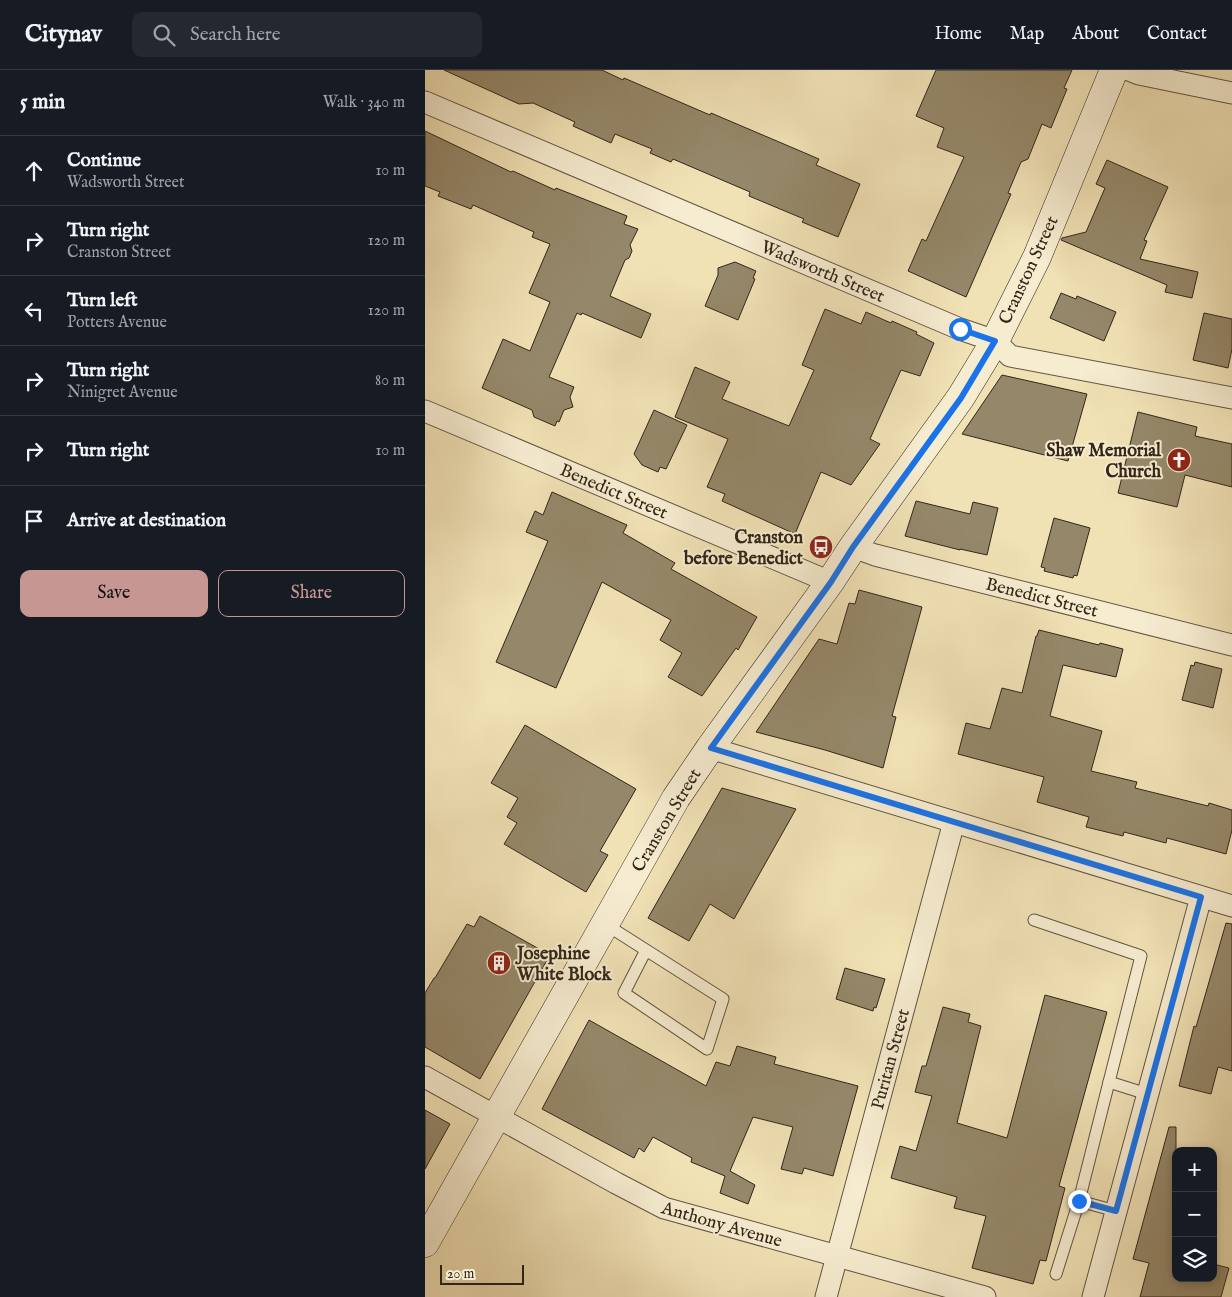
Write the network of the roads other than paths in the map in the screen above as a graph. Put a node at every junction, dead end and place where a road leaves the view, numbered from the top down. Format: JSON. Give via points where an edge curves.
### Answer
{"nodes":[{"id":1,"x":1114,"y":70,"type":"edge"},
{"id":2,"x":1129,"y":70,"type":"edge"},
{"id":3,"x":1232,"y":93,"type":"edge"},
{"id":4,"x":425,"y":102,"type":"edge"},
{"id":5,"x":995,"y":341,"type":"junction"},
{"id":6,"x":1232,"y":398,"type":"edge"},
{"id":7,"x":425,"y":411,"type":"edge"},
{"id":8,"x":853,"y":547,"type":"junction"},
{"id":9,"x":831,"y":582,"type":"junction"},
{"id":10,"x":1232,"y":646,"type":"edge"},
{"id":11,"x":711,"y":748,"type":"junction"},
{"id":12,"x":954,"y":822,"type":"junction"},
{"id":13,"x":1201,"y":897,"type":"junction"},
{"id":14,"x":1232,"y":906,"type":"edge"},
{"id":15,"x":1033,"y":920,"type":"dead end"},
{"id":16,"x":605,"y":924,"type":"junction"},
{"id":17,"x":646,"y":950,"type":"junction"},
{"id":18,"x":425,"y":1077,"type":"edge"},
{"id":19,"x":1109,"y":1082,"type":"junction"},
{"id":20,"x":1147,"y":1094,"type":"junction"},
{"id":21,"x":497,"y":1116,"type":"junction"},
{"id":22,"x":1079,"y":1201,"type":"junction"},
{"id":23,"x":1116,"y":1211,"type":"junction"},
{"id":24,"x":425,"y":1243,"type":"edge"},
{"id":25,"x":837,"y":1257,"type":"junction"},
{"id":26,"x":1056,"y":1274,"type":"dead end"},
{"id":27,"x":826,"y":1297,"type":"edge"},
{"id":28,"x":985,"y":1297,"type":"edge"},
{"id":29,"x":1093,"y":1297,"type":"edge"}],
"edges":[{"from":1,"to":5,"type":"main road","name":"Cranston Street","via":[[1037,257]]},
{"from":2,"to":3,"type":"street"},
{"from":4,"to":5,"type":"street","name":"Wadsworth Street"},
{"from":5,"to":6,"type":"street","name":"Wadsworth Street","via":[[1010,356]]},
{"from":5,"to":8,"type":"main road","name":"Cranston Street","via":[[961,398]]},
{"from":7,"to":9,"type":"street","name":"Benedict Street"},
{"from":8,"to":9,"type":"main road","name":"Cranston Street"},
{"from":8,"to":10,"type":"street","name":"Benedict Street"},
{"from":9,"to":11,"type":"main road","name":"Cranston Street"},
{"from":11,"to":12,"type":"street"},
{"from":11,"to":16,"type":"main road","name":"Cranston Street","via":[[676,798]]},
{"from":12,"to":13,"type":"street"},
{"from":12,"to":25,"type":"street","name":"Puritan Street"},
{"from":13,"to":14,"type":"street"},
{"from":13,"to":20,"type":"street"},
{"from":15,"to":19,"type":"lane","via":[[1141,956]]},
{"from":16,"to":17,"type":"lane"},
{"from":16,"to":21,"type":"main road","name":"Cranston Street"},
{"from":17,"to":17,"type":"lane","via":[[624,992],[707,1049],[723,999]]},
{"from":18,"to":21,"type":"street","name":"Anthony Avenue"},
{"from":19,"to":20,"type":"lane"},
{"from":19,"to":22,"type":"lane"},
{"from":20,"to":23,"type":"street"},
{"from":21,"to":24,"type":"main road","name":"Cranston Street"},
{"from":21,"to":25,"type":"street","name":"Anthony Avenue","via":[[664,1208]]},
{"from":22,"to":23,"type":"lane"},
{"from":22,"to":26,"type":"lane"},
{"from":23,"to":29,"type":"street"},
{"from":25,"to":27,"type":"street","name":"Puritan Street"},
{"from":25,"to":28,"type":"street","name":"Anthony Avenue"}]}
